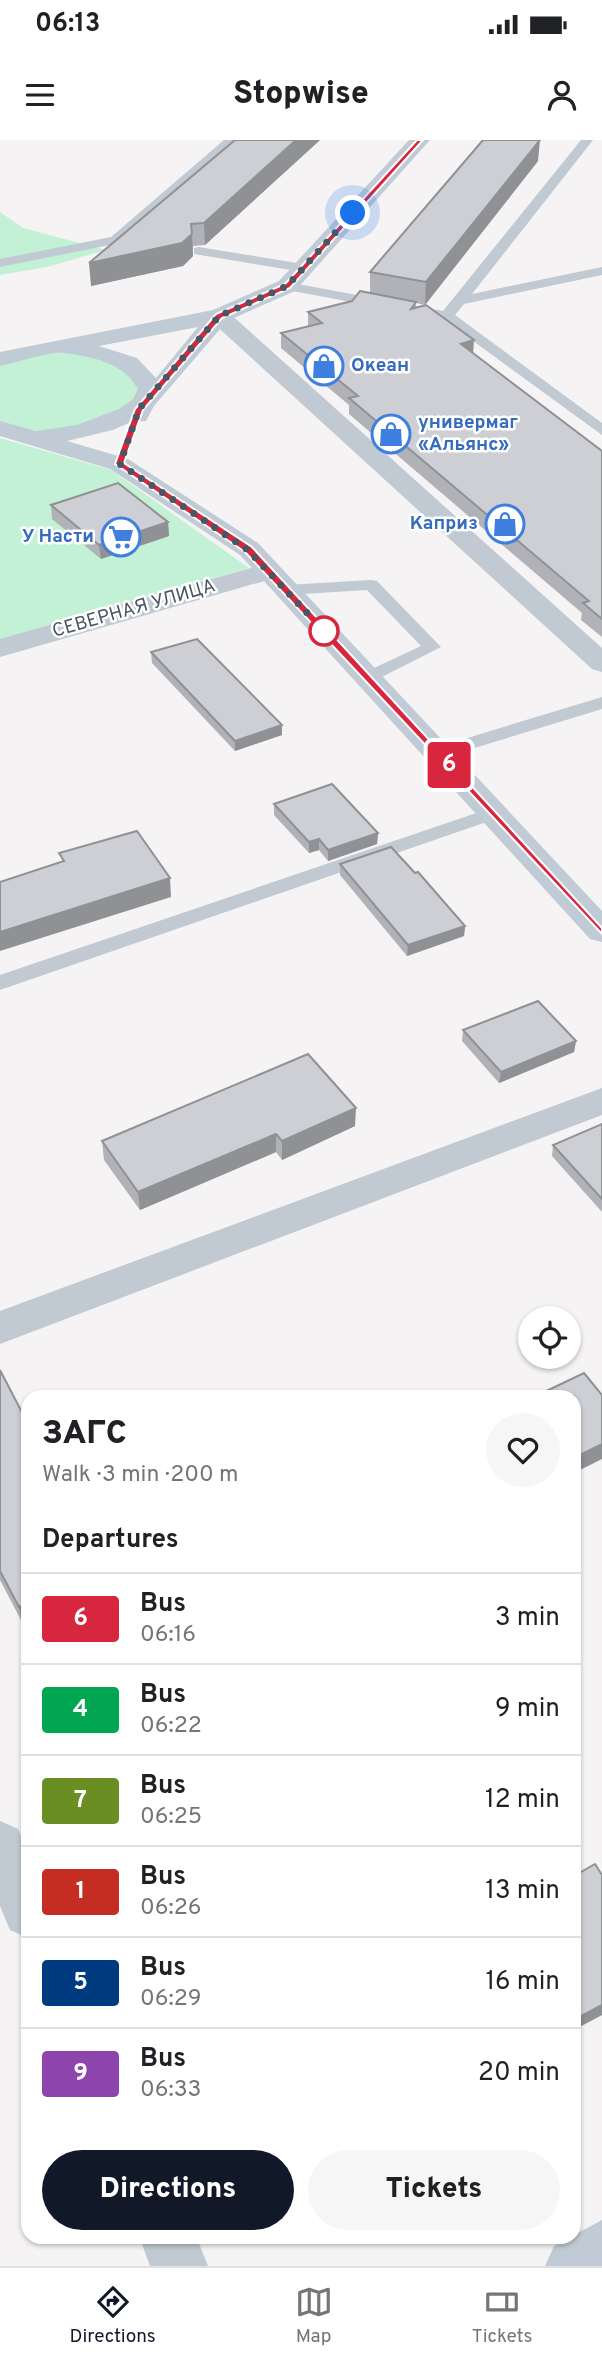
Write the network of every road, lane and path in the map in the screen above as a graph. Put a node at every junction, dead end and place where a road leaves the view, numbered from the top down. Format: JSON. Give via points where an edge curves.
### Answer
{"nodes":[{"id":1,"x":231,"y":140,"type":"edge"},
{"id":2,"x":420,"y":140,"type":"edge"},
{"id":3,"x":587,"y":140,"type":"edge"},
{"id":4,"x":120,"y":236,"type":"junction"},
{"id":5,"x":143,"y":241,"type":"edge"},
{"id":6,"x":199,"y":251,"type":"edge"},
{"id":7,"x":0,"y":263,"type":"edge"},
{"id":8,"x":303,"y":268,"type":"junction"},
{"id":9,"x":602,"y":271,"type":"edge"},
{"id":10,"x":287,"y":286,"type":"junction"},
{"id":11,"x":459,"y":301,"type":"junction"},
{"id":12,"x":219,"y":316,"type":"junction"},
{"id":13,"x":447,"y":316,"type":"junction"},
{"id":14,"x":39,"y":351,"type":"junction"},
{"id":15,"x":0,"y":360,"type":"edge"},
{"id":16,"x":139,"y":409,"type":"junction"},
{"id":17,"x":0,"y":428,"type":"edge"},
{"id":18,"x":602,"y":430,"type":"edge"},
{"id":19,"x":120,"y":464,"type":"junction"},
{"id":20,"x":277,"y":580,"type":"junction"},
{"id":21,"x":0,"y":648,"type":"edge"},
{"id":22,"x":602,"y":663,"type":"edge"},
{"id":23,"x":368,"y":677,"type":"junction"},
{"id":24,"x":602,"y":703,"type":"edge"},
{"id":25,"x":438,"y":753,"type":"junction"},
{"id":26,"x":494,"y":813,"type":"junction"},
{"id":27,"x":602,"y":930,"type":"edge"},
{"id":28,"x":0,"y":983,"type":"edge"},
{"id":29,"x":602,"y":1101,"type":"edge"},
{"id":30,"x":0,"y":1328,"type":"edge"},
{"id":31,"x":0,"y":1846,"type":"edge"},
{"id":32,"x":21,"y":1896,"type":"edge"},
{"id":33,"x":170,"y":2244,"type":"edge"},
{"id":34,"x":602,"y":2249,"type":"edge"},
{"id":35,"x":179,"y":2266,"type":"edge"},
{"id":36,"x":574,"y":2266,"type":"edge"}],
"edges":[{"from":1,"to":4,"type":"lane"},
{"from":2,"to":8,"type":"main road"},
{"from":3,"to":11,"type":"lane"},
{"from":4,"to":5,"type":"lane"},
{"from":4,"to":7,"type":"lane"},
{"from":6,"to":8,"type":"lane"},
{"from":8,"to":10,"type":"main road"},
{"from":9,"to":11,"type":"lane"},
{"from":10,"to":12,"type":"main road"},
{"from":10,"to":13,"type":"lane"},
{"from":11,"to":13,"type":"lane"},
{"from":12,"to":14,"type":"main road"},
{"from":12,"to":16,"type":"main road"},
{"from":12,"to":22,"type":"street"},
{"from":13,"to":18,"type":"lane"},
{"from":14,"to":15,"type":"main road"},
{"from":14,"to":16,"type":"main road","via":[[93,352],[128,362],[142,372],[150,389]]},
{"from":16,"to":17,"type":"main road","via":[[115,423],[70,435],[29,435]]},
{"from":16,"to":19,"type":"main road"},
{"from":17,"to":19,"type":"main road"},
{"from":19,"to":20,"type":"main road","via":[[248,550]]},
{"from":20,"to":21,"type":"street","name":"СЕВЕРНАЯ УЛИЦА"},
{"from":20,"to":23,"type":"main road"},
{"from":20,"to":23,"type":"lane","via":[[371,584],[432,646]]},
{"from":23,"to":25,"type":"main road"},
{"from":24,"to":25,"type":"lane"},
{"from":25,"to":26,"type":"main road"},
{"from":26,"to":27,"type":"main road"},
{"from":26,"to":28,"type":"lane"},
{"from":29,"to":30,"type":"street"},
{"from":31,"to":32,"type":"street"},
{"from":33,"to":35,"type":"street"},
{"from":34,"to":36,"type":"main road"}]}
